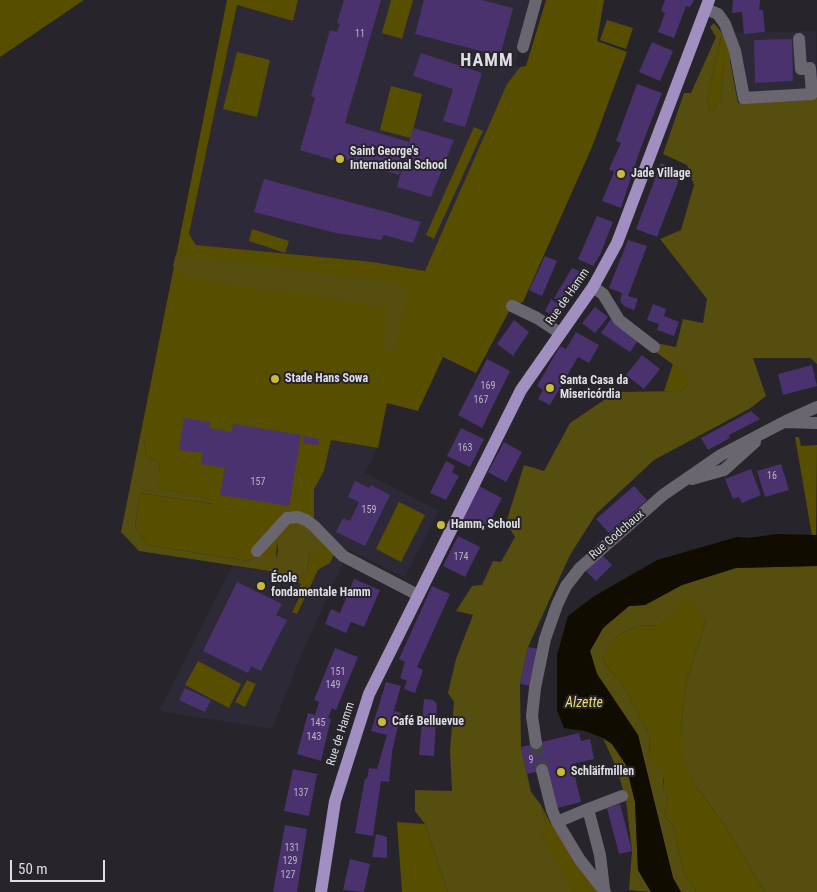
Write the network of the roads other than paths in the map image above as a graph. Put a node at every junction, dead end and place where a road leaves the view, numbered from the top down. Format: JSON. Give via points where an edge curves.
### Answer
{"nodes":[{"id":1,"x":536,"y":0,"type":"edge"},
{"id":2,"x":707,"y":5,"type":"edge"},
{"id":3,"x":799,"y":39,"type":"dead end"},
{"id":4,"x":523,"y":47,"type":"dead end"},
{"id":5,"x":593,"y":287,"type":"junction"},
{"id":6,"x":512,"y":306,"type":"dead end"},
{"id":7,"x":560,"y":333,"type":"junction"},
{"id":8,"x":654,"y":347,"type":"dead end"},
{"id":9,"x":817,"y":407,"type":"edge"},
{"id":10,"x":784,"y":422,"type":"junction"},
{"id":11,"x":817,"y":423,"type":"edge"},
{"id":12,"x":257,"y":551,"type":"dead end"},
{"id":13,"x":418,"y":595,"type":"junction"},
{"id":14,"x":536,"y":743,"type":"tunnel mouth"},
{"id":15,"x":542,"y":770,"type":"tunnel mouth"},
{"id":16,"x":622,"y":796,"type":"dead end"},
{"id":17,"x":588,"y":810,"type":"junction"},
{"id":18,"x":557,"y":822,"type":"junction"},
{"id":19,"x":321,"y":892,"type":"edge"},
{"id":20,"x":605,"y":892,"type":"edge"}],
"edges":[{"from":1,"to":4,"type":"street"},
{"from":2,"to":3,"type":"street","via":[[725,24],[735,51],[744,98],[812,94],[810,68],[801,69]]},
{"from":2,"to":5,"type":"main road","name":"Rue de Hamm","via":[[617,243]]},
{"from":5,"to":7,"type":"main road","name":"Rue de Hamm"},
{"from":5,"to":8,"type":"street","via":[[603,294],[619,320]]},
{"from":6,"to":7,"type":"street"},
{"from":7,"to":13,"type":"main road","name":"Rue de Hamm","via":[[521,390]]},
{"from":9,"to":10,"type":"street"},
{"from":10,"to":11,"type":"street","name":"Rue Godchaux"},
{"from":10,"to":14,"type":"street","name":"Rue Godchaux","via":[[721,455],[680,483],[613,537],[566,586],[545,639],[535,688],[532,716]]},
{"from":12,"to":13,"type":"street","via":[[287,518],[297,517],[314,526],[343,556]]},
{"from":13,"to":19,"type":"main road","name":"Rue de Hamm","via":[[369,694],[351,745],[335,801]]},
{"from":15,"to":18,"type":"street"},
{"from":16,"to":17,"type":"street"},
{"from":17,"to":18,"type":"street"},
{"from":17,"to":20,"type":"street","via":[[600,855]]},
{"from":18,"to":20,"type":"street","via":[[580,860]]}]}
